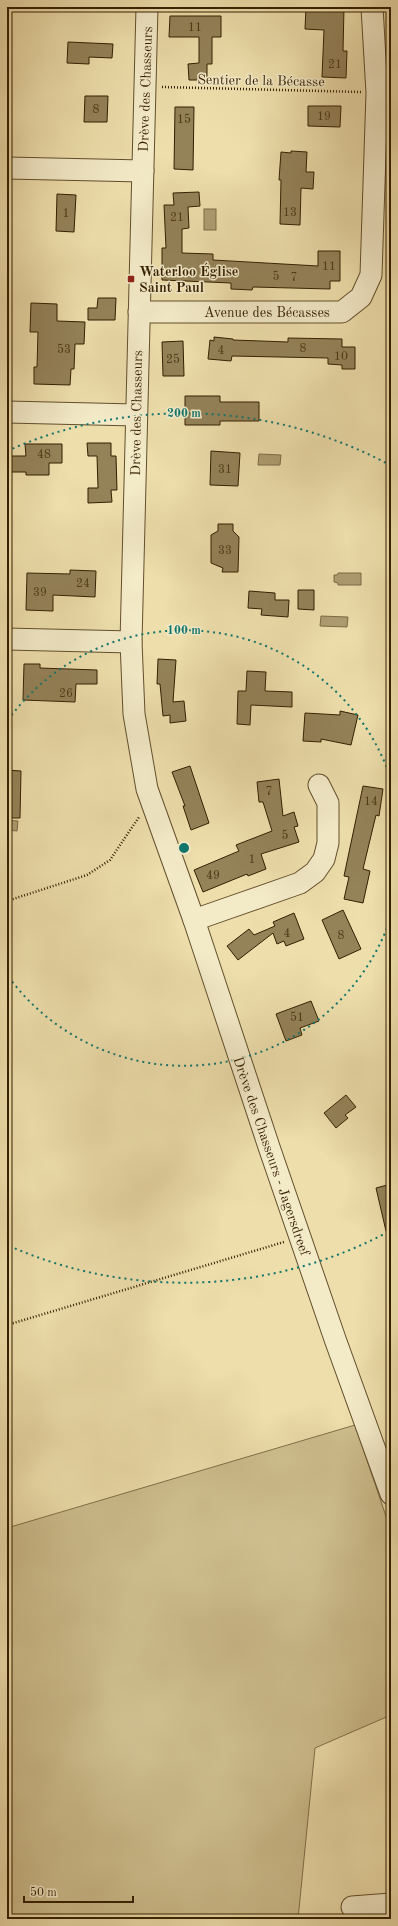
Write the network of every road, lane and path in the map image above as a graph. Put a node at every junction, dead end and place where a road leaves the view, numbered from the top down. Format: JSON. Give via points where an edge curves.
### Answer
{"nodes":[{"id":1,"x":147,"y":7,"type":"edge"},
{"id":2,"x":372,"y":7,"type":"edge"},
{"id":3,"x":145,"y":86,"type":"junction"},
{"id":4,"x":376,"y":92,"type":"junction"},
{"id":5,"x":7,"y":168,"type":"edge"},
{"id":6,"x":143,"y":171,"type":"junction"},
{"id":7,"x":139,"y":312,"type":"junction"},
{"id":8,"x":7,"y":412,"type":"edge"},
{"id":9,"x":136,"y":415,"type":"junction"},
{"id":10,"x":7,"y":639,"type":"edge"},
{"id":11,"x":131,"y":642,"type":"junction"},
{"id":12,"x":319,"y":785,"type":"dead end"},
{"id":13,"x":154,"y":809,"type":"junction"},
{"id":14,"x":7,"y":901,"type":"edge"},
{"id":15,"x":194,"y":920,"type":"junction"},
{"id":16,"x":300,"y":1237,"type":"junction"},
{"id":17,"x":7,"y":1325,"type":"edge"},
{"id":18,"x":386,"y":1467,"type":"edge"},
{"id":19,"x":391,"y":1494,"type":"edge"},
{"id":20,"x":391,"y":1904,"type":"edge"},
{"id":21,"x":352,"y":1907,"type":"dead end"}],
"edges":[{"from":1,"to":3,"type":"street","name":"Drève des Chasseurs"},
{"from":2,"to":4,"type":"street","name":"Avenue des Bécasses"},
{"from":3,"to":4,"type":"path","name":"Sentier de la Bécasse"},
{"from":3,"to":6,"type":"street","name":"Drève des Chasseurs"},
{"from":4,"to":7,"type":"street","name":"Avenue des Bécasses","via":[[371,275],[361,297],[342,312]]},
{"from":5,"to":6,"type":"street"},
{"from":6,"to":7,"type":"street","name":"Drève des Chasseurs"},
{"from":7,"to":9,"type":"street","name":"Drève des Chasseurs"},
{"from":8,"to":9,"type":"street"},
{"from":9,"to":11,"type":"street","name":"Drève des Chasseurs"},
{"from":10,"to":11,"type":"street"},
{"from":11,"to":13,"type":"street","name":"Drève des Chasseurs","via":[[134,714],[142,767]]},
{"from":12,"to":15,"type":"street","via":[[328,803],[328,837],[324,859],[315,872],[300,882]]},
{"from":13,"to":14,"type":"path","via":[[110,860],[87,875]]},
{"from":13,"to":15,"type":"street","name":"Drève des Chasseurs - Jagersdreef"},
{"from":15,"to":16,"type":"street","name":"Drève des Chasseurs - Jagersdreef"},
{"from":16,"to":17,"type":"path"},
{"from":16,"to":18,"type":"street","name":"Drève des Chasseurs - Jagersdreef"},
{"from":18,"to":19,"type":"street","name":"Drève des Chasseurs - Jagersdreef"},
{"from":20,"to":21,"type":"street"}]}
